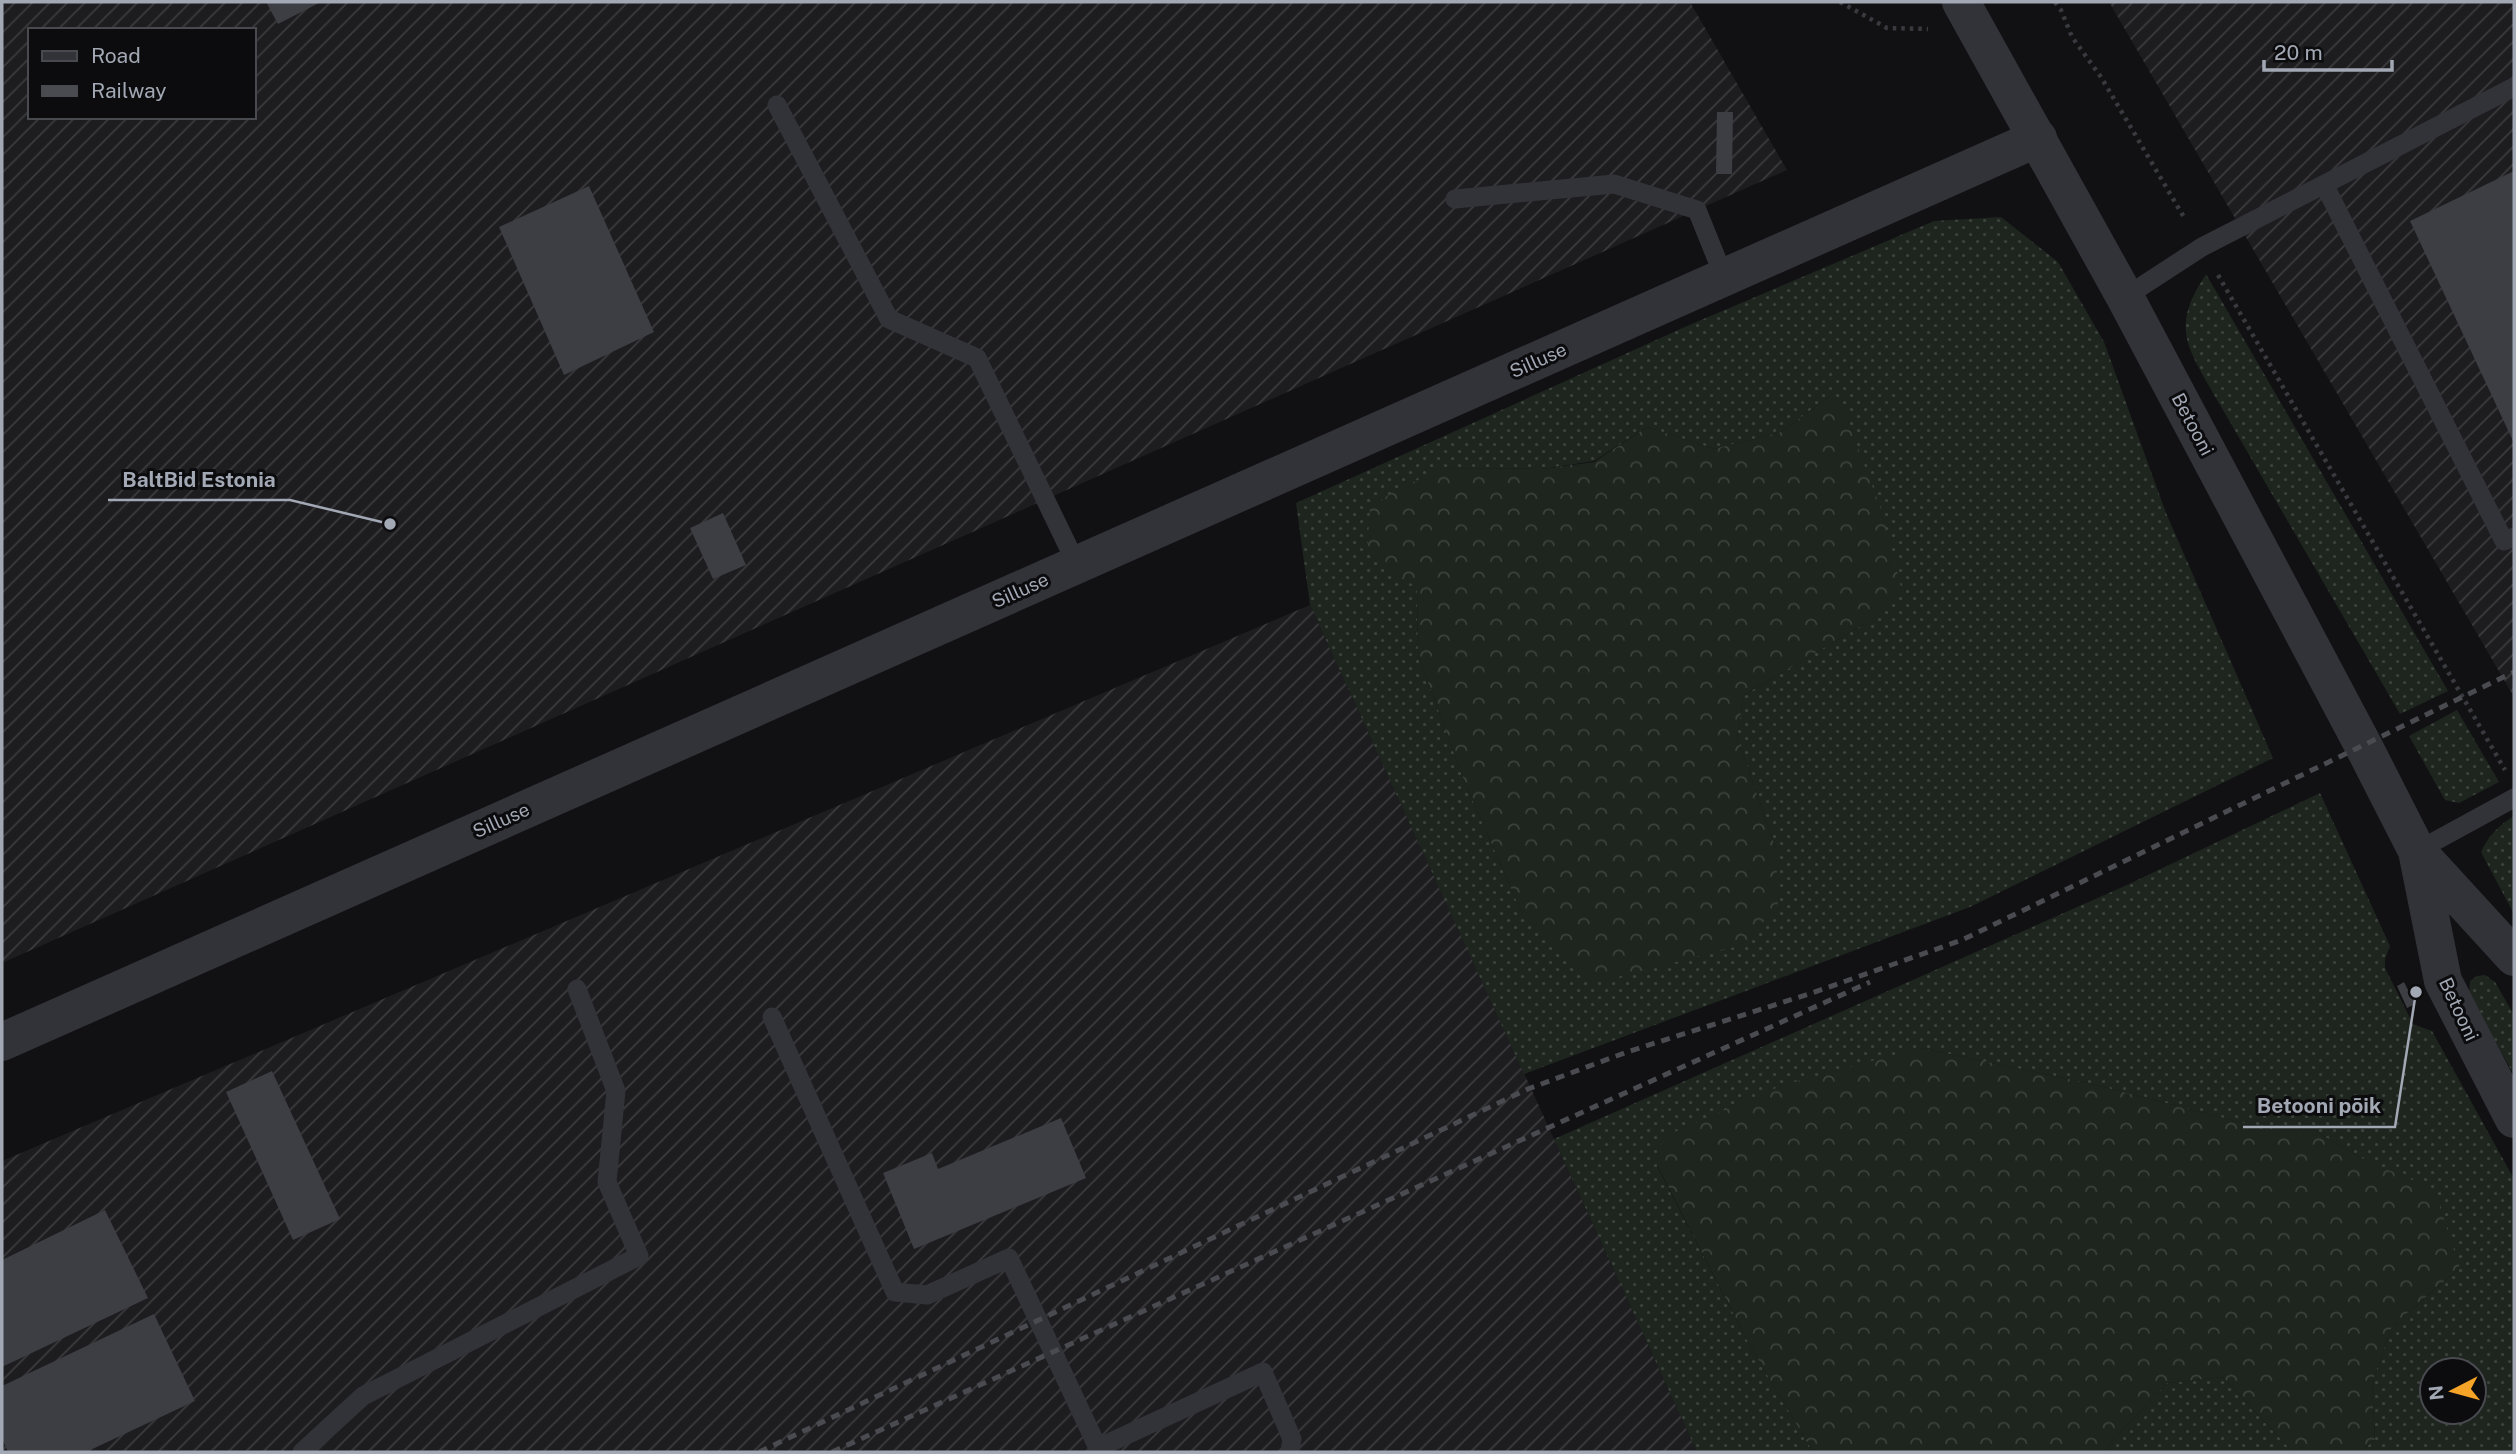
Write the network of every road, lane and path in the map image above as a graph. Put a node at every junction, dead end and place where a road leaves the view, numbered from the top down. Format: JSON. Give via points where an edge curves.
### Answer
{"nodes":[{"id":1,"x":1840,"y":2,"type":"edge"},
{"id":2,"x":2055,"y":2,"type":"edge"},
{"id":3,"x":1970,"y":16,"type":"edge"},
{"id":4,"x":2514,"y":87,"type":"edge"},
{"id":5,"x":777,"y":105,"type":"dead end"},
{"id":6,"x":2038,"y":138,"type":"junction"},
{"id":7,"x":2325,"y":186,"type":"junction"},
{"id":8,"x":1454,"y":199,"type":"dead end"},
{"id":9,"x":2202,"y":247,"type":"junction"},
{"id":10,"x":1724,"y":277,"type":"junction"},
{"id":11,"x":2125,"y":297,"type":"junction"},
{"id":12,"x":2514,"y":537,"type":"edge"},
{"id":13,"x":1077,"y":565,"type":"junction"},
{"id":14,"x":2508,"y":775,"type":"dead end"},
{"id":15,"x":2514,"y":798,"type":"edge"},
{"id":16,"x":2417,"y":851,"type":"junction"},
{"id":17,"x":2514,"y":957,"type":"edge"},
{"id":18,"x":577,"y":989,"type":"dead end"},
{"id":19,"x":772,"y":1017,"type":"dead end"},
{"id":20,"x":2,"y":1042,"type":"edge"},
{"id":21,"x":2514,"y":1119,"type":"edge"},
{"id":22,"x":1098,"y":1450,"type":"edge"},
{"id":23,"x":302,"y":1452,"type":"edge"},
{"id":24,"x":1290,"y":1452,"type":"edge"}],
"edges":[{"from":1,"to":3,"type":"path","via":[[1887,28]]},
{"from":2,"to":9,"type":"path"},
{"from":3,"to":6,"type":"street","name":"Betooni"},
{"from":4,"to":7,"type":"lane"},
{"from":5,"to":13,"type":"lane","via":[[889,319],[976,358]]},
{"from":6,"to":10,"type":"street","name":"Silluse"},
{"from":6,"to":11,"type":"street","name":"Betooni"},
{"from":7,"to":9,"type":"lane"},
{"from":7,"to":12,"type":"lane","via":[[2504,541]]},
{"from":8,"to":10,"type":"lane","via":[[1614,184],[1697,210]]},
{"from":9,"to":11,"type":"lane"},
{"from":9,"to":14,"type":"path"},
{"from":10,"to":13,"type":"street","name":"Silluse"},
{"from":11,"to":16,"type":"street","name":"Betooni"},
{"from":13,"to":20,"type":"street","name":"Silluse"},
{"from":15,"to":16,"type":"lane"},
{"from":16,"to":17,"type":"street","name":"Betooni"},
{"from":16,"to":21,"type":"street","name":"Betooni","via":[[2443,981]]},
{"from":18,"to":23,"type":"lane","via":[[616,1091],[607,1182],[639,1256],[363,1396]]},
{"from":19,"to":22,"type":"lane","via":[[894,1292],[927,1296],[1009,1258]]},
{"from":22,"to":24,"type":"lane","via":[[1263,1372],[1292,1439]]}]}
